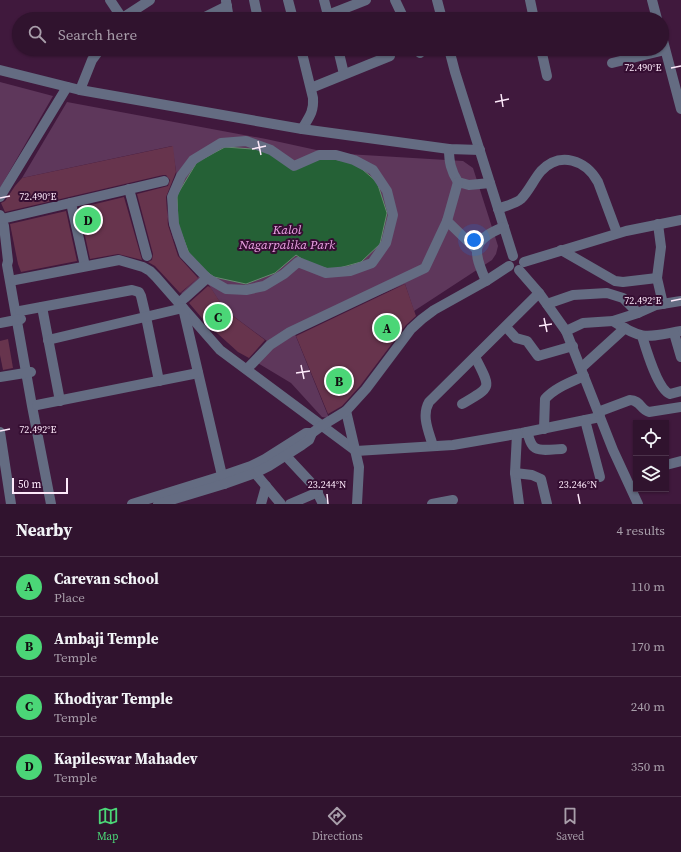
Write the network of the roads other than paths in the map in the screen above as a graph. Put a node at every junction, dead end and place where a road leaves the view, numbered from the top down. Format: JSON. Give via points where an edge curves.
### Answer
{"nodes":[{"id":1,"x":110,"y":0,"type":"edge"},
{"id":2,"x":150,"y":0,"type":"edge"},
{"id":3,"x":254,"y":0,"type":"edge"},
{"id":4,"x":288,"y":0,"type":"edge"},
{"id":5,"x":324,"y":0,"type":"edge"},
{"id":6,"x":366,"y":0,"type":"edge"},
{"id":7,"x":395,"y":0,"type":"edge"},
{"id":8,"x":437,"y":0,"type":"edge"},
{"id":9,"x":530,"y":0,"type":"edge"},
{"id":10,"x":652,"y":0,"type":"edge"},
{"id":11,"x":226,"y":3,"type":"edge"},
{"id":12,"x":117,"y":12,"type":"edge"},
{"id":13,"x":131,"y":12,"type":"edge"},
{"id":14,"x":212,"y":12,"type":"edge"},
{"id":15,"x":257,"y":12,"type":"edge"},
{"id":16,"x":291,"y":12,"type":"edge"},
{"id":17,"x":328,"y":12,"type":"edge"},
{"id":18,"x":340,"y":12,"type":"edge"},
{"id":19,"x":401,"y":12,"type":"edge"},
{"id":20,"x":438,"y":12,"type":"edge"},
{"id":21,"x":533,"y":12,"type":"edge"},
{"id":22,"x":655,"y":12,"type":"edge"},
{"id":23,"x":95,"y":56,"type":"edge"},
{"id":24,"x":303,"y":56,"type":"edge"},
{"id":25,"x":340,"y":56,"type":"edge"},
{"id":26,"x":390,"y":56,"type":"dead end"},
{"id":27,"x":451,"y":56,"type":"edge"},
{"id":28,"x":543,"y":56,"type":"edge"},
{"id":29,"x":641,"y":56,"type":"edge"},
{"id":30,"x":667,"y":56,"type":"edge"},
{"id":31,"x":612,"y":63,"type":"dead end"},
{"id":32,"x":0,"y":70,"type":"edge"},
{"id":33,"x":344,"y":74,"type":"junction"},
{"id":34,"x":547,"y":76,"type":"dead end"},
{"id":35,"x":67,"y":87,"type":"junction"},
{"id":36,"x":311,"y":88,"type":"junction"},
{"id":37,"x":80,"y":90,"type":"junction"},
{"id":38,"x":681,"y":109,"type":"edge"},
{"id":39,"x":302,"y":129,"type":"junction"},
{"id":40,"x":449,"y":149,"type":"junction"},
{"id":41,"x":480,"y":150,"type":"junction"},
{"id":42,"x":164,"y":181,"type":"dead end"},
{"id":43,"x":458,"y":182,"type":"junction"},
{"id":44,"x":490,"y":183,"type":"junction"},
{"id":45,"x":130,"y":189,"type":"junction"},
{"id":46,"x":0,"y":197,"type":"edge"},
{"id":47,"x":71,"y":203,"type":"junction"},
{"id":48,"x":498,"y":208,"type":"junction"},
{"id":49,"x":1,"y":217,"type":"edge"},
{"id":50,"x":681,"y":220,"type":"edge"},
{"id":51,"x":447,"y":221,"type":"junction"},
{"id":52,"x":658,"y":224,"type":"junction"},
{"id":53,"x":504,"y":227,"type":"junction"},
{"id":54,"x":618,"y":234,"type":"junction"},
{"id":55,"x":476,"y":249,"type":"junction"},
{"id":56,"x":561,"y":250,"type":"junction"},
{"id":57,"x":147,"y":256,"type":"dead end"},
{"id":58,"x":513,"y":256,"type":"junction"},
{"id":59,"x":85,"y":266,"type":"junction"},
{"id":60,"x":509,"y":266,"type":"junction"},
{"id":61,"x":521,"y":266,"type":"junction"},
{"id":62,"x":9,"y":274,"type":"edge"},
{"id":63,"x":207,"y":278,"type":"junction"},
{"id":64,"x":657,"y":278,"type":"junction"},
{"id":65,"x":486,"y":281,"type":"junction"},
{"id":66,"x":539,"y":293,"type":"junction"},
{"id":67,"x":681,"y":301,"type":"edge"},
{"id":68,"x":547,"y":304,"type":"junction"},
{"id":69,"x":663,"y":304,"type":"junction"},
{"id":70,"x":181,"y":306,"type":"junction"},
{"id":71,"x":42,"y":307,"type":"junction"},
{"id":72,"x":638,"y":313,"type":"junction"},
{"id":73,"x":19,"y":317,"type":"junction"},
{"id":74,"x":146,"y":317,"type":"junction"},
{"id":75,"x":613,"y":320,"type":"junction"},
{"id":76,"x":0,"y":323,"type":"edge"},
{"id":77,"x":506,"y":327,"type":"junction"},
{"id":78,"x":625,"y":328,"type":"junction"},
{"id":79,"x":566,"y":331,"type":"junction"},
{"id":80,"x":678,"y":332,"type":"edge"},
{"id":81,"x":642,"y":336,"type":"junction"},
{"id":82,"x":48,"y":340,"type":"junction"},
{"id":83,"x":572,"y":346,"type":"junction"},
{"id":84,"x":475,"y":357,"type":"junction"},
{"id":85,"x":681,"y":357,"type":"edge"},
{"id":86,"x":247,"y":369,"type":"junction"},
{"id":87,"x":28,"y":372,"type":"junction"},
{"id":88,"x":583,"y":372,"type":"junction"},
{"id":89,"x":198,"y":373,"type":"junction"},
{"id":90,"x":0,"y":377,"type":"edge"},
{"id":91,"x":159,"y":381,"type":"junction"},
{"id":92,"x":681,"y":392,"type":"edge"},
{"id":93,"x":60,"y":401,"type":"junction"},
{"id":94,"x":462,"y":404,"type":"dead end"},
{"id":95,"x":37,"y":405,"type":"junction"},
{"id":96,"x":681,"y":407,"type":"edge"},
{"id":97,"x":346,"y":411,"type":"junction"},
{"id":98,"x":599,"y":414,"type":"junction"},
{"id":99,"x":585,"y":420,"type":"junction"},
{"id":100,"x":323,"y":425,"type":"junction"},
{"id":101,"x":544,"y":429,"type":"junction"},
{"id":102,"x":0,"y":432,"type":"edge"},
{"id":103,"x":312,"y":433,"type":"junction"},
{"id":104,"x":522,"y":433,"type":"junction"},
{"id":105,"x":433,"y":446,"type":"junction"},
{"id":106,"x":562,"y":449,"type":"dead end"},
{"id":107,"x":356,"y":451,"type":"junction"},
{"id":108,"x":286,"y":456,"type":"junction"},
{"id":109,"x":681,"y":461,"type":"edge"},
{"id":110,"x":669,"y":464,"type":"edge"},
{"id":111,"x":254,"y":473,"type":"junction"},
{"id":112,"x":516,"y":473,"type":"junction"},
{"id":113,"x":633,"y":474,"type":"edge"},
{"id":114,"x":625,"y":476,"type":"junction"},
{"id":115,"x":600,"y":477,"type":"dead end"},
{"id":116,"x":223,"y":480,"type":"junction"},
{"id":117,"x":266,"y":486,"type":"junction"},
{"id":118,"x":318,"y":492,"type":"junction"},
{"id":119,"x":186,"y":500,"type":"edge"},
{"id":120,"x":453,"y":500,"type":"dead end"},
{"id":121,"x":10,"y":504,"type":"edge"},
{"id":122,"x":51,"y":504,"type":"edge"},
{"id":123,"x":57,"y":504,"type":"edge"},
{"id":124,"x":132,"y":504,"type":"edge"},
{"id":125,"x":158,"y":504,"type":"edge"},
{"id":126,"x":261,"y":504,"type":"edge"},
{"id":127,"x":281,"y":504,"type":"edge"},
{"id":128,"x":290,"y":504,"type":"edge"},
{"id":129,"x":323,"y":504,"type":"edge"},
{"id":130,"x":357,"y":504,"type":"edge"},
{"id":131,"x":432,"y":504,"type":"edge"},
{"id":132,"x":519,"y":504,"type":"edge"},
{"id":133,"x":547,"y":504,"type":"edge"},
{"id":134,"x":638,"y":504,"type":"edge"}],
"edges":[{"from":1,"to":12,"type":"street"},
{"from":2,"to":13,"type":"street"},
{"from":3,"to":15,"type":"street"},
{"from":4,"to":16,"type":"street"},
{"from":5,"to":17,"type":"street"},
{"from":6,"to":18,"type":"street"},
{"from":7,"to":19,"type":"street"},
{"from":8,"to":20,"type":"street"},
{"from":9,"to":21,"type":"street"},
{"from":10,"to":22,"type":"street"},
{"from":11,"to":14,"type":"street"},
{"from":23,"to":37,"type":"street"},
{"from":24,"to":36,"type":"street"},
{"from":25,"to":33,"type":"street"},
{"from":26,"to":33,"type":"street"},
{"from":27,"to":41,"type":"street"},
{"from":28,"to":34,"type":"street"},
{"from":29,"to":31,"type":"street"},
{"from":30,"to":38,"type":"street"},
{"from":32,"to":35,"type":"street"},
{"from":33,"to":36,"type":"street"},
{"from":35,"to":37,"type":"street"},
{"from":35,"to":46,"type":"street"},
{"from":36,"to":39,"type":"street","via":[[313,112]]},
{"from":37,"to":39,"type":"street"},
{"from":39,"to":40,"type":"street"},
{"from":40,"to":41,"type":"street"},
{"from":40,"to":43,"type":"street","via":[[449,161]]},
{"from":41,"to":44,"type":"street"},
{"from":42,"to":45,"type":"street"},
{"from":43,"to":44,"type":"street","via":[[469,186]]},
{"from":43,"to":51,"type":"street"},
{"from":44,"to":48,"type":"street"},
{"from":45,"to":47,"type":"street"},
{"from":45,"to":57,"type":"street"},
{"from":47,"to":49,"type":"street"},
{"from":47,"to":59,"type":"street"},
{"from":48,"to":53,"type":"street"},
{"from":48,"to":54,"type":"street","via":[[521,198],[542,171],[551,164],[562,160],[573,161],[585,166],[594,174]]},
{"from":49,"to":62,"type":"street"},
{"from":50,"to":52,"type":"street"},
{"from":51,"to":55,"type":"street"},
{"from":51,"to":86,"type":"street","via":[[425,268],[290,332],[270,345]]},
{"from":52,"to":54,"type":"street"},
{"from":52,"to":64,"type":"street","via":[[661,247]]},
{"from":53,"to":55,"type":"street","via":[[481,240]]},
{"from":53,"to":58,"type":"street"},
{"from":54,"to":56,"type":"street"},
{"from":55,"to":65,"type":"street","via":[[477,261]]},
{"from":56,"to":61,"type":"street"},
{"from":56,"to":64,"type":"street","via":[[615,281]]},
{"from":58,"to":60,"type":"street"},
{"from":58,"to":61,"type":"street","via":[[520,256]]},
{"from":59,"to":62,"type":"street"},
{"from":59,"to":70,"type":"street","via":[[119,260],[143,267],[150,271]]},
{"from":60,"to":61,"type":"street","via":[[512,270]]},
{"from":60,"to":65,"type":"street"},
{"from":61,"to":66,"type":"street"},
{"from":62,"to":73,"type":"street"},
{"from":63,"to":63,"type":"street","via":[[226,289],[246,290],[264,286],[298,262],[326,273],[350,271],[372,262],[386,243],[392,215],[387,191],[373,170],[354,160],[336,155],[319,155],[294,166],[271,150],[246,141],[221,143],[193,160],[181,176],[172,197],[174,224],[184,254]]},
{"from":63,"to":70,"type":"street"},
{"from":64,"to":69,"type":"street"},
{"from":65,"to":97,"type":"street","via":[[434,310],[411,329],[366,389]]},
{"from":66,"to":68,"type":"street"},
{"from":66,"to":77,"type":"street"},
{"from":67,"to":69,"type":"street"},
{"from":68,"to":72,"type":"street","via":[[573,295],[607,293],[623,298]]},
{"from":68,"to":79,"type":"street"},
{"from":69,"to":72,"type":"street"},
{"from":70,"to":74,"type":"street"},
{"from":70,"to":86,"type":"street","via":[[220,350]]},
{"from":70,"to":89,"type":"street"},
{"from":71,"to":73,"type":"street"},
{"from":71,"to":74,"type":"street","via":[[135,291],[141,296]]},
{"from":71,"to":82,"type":"street"},
{"from":72,"to":75,"type":"street"},
{"from":73,"to":76,"type":"street"},
{"from":73,"to":87,"type":"street"},
{"from":74,"to":82,"type":"street"},
{"from":74,"to":91,"type":"street"},
{"from":75,"to":78,"type":"street"},
{"from":75,"to":79,"type":"street","via":[[590,322]]},
{"from":77,"to":83,"type":"street","via":[[516,338],[527,341],[538,356]]},
{"from":77,"to":84,"type":"street"},
{"from":78,"to":81,"type":"street"},
{"from":78,"to":88,"type":"street"},
{"from":79,"to":83,"type":"street"},
{"from":80,"to":81,"type":"street"},
{"from":80,"to":85,"type":"street"},
{"from":81,"to":92,"type":"street","via":[[652,367],[666,393]]},
{"from":82,"to":93,"type":"street"},
{"from":83,"to":88,"type":"street"},
{"from":84,"to":94,"type":"street","via":[[486,379],[486,387],[484,391]]},
{"from":84,"to":105,"type":"street","via":[[426,408],[425,414]]},
{"from":86,"to":100,"type":"street"},
{"from":87,"to":90,"type":"street"},
{"from":87,"to":95,"type":"street"},
{"from":87,"to":122,"type":"street"},
{"from":88,"to":98,"type":"street"},
{"from":88,"to":101,"type":"street","via":[[548,396],[545,404]]},
{"from":89,"to":91,"type":"street"},
{"from":89,"to":116,"type":"street"},
{"from":91,"to":93,"type":"street"},
{"from":93,"to":95,"type":"street"},
{"from":95,"to":123,"type":"street"},
{"from":96,"to":98,"type":"street","via":[[649,412],[638,402],[630,400]]},
{"from":97,"to":100,"type":"street"},
{"from":97,"to":107,"type":"street"},
{"from":98,"to":99,"type":"street"},
{"from":98,"to":114,"type":"street"},
{"from":99,"to":101,"type":"street"},
{"from":99,"to":115,"type":"street"},
{"from":100,"to":103,"type":"street"},
{"from":100,"to":107,"type":"street"},
{"from":101,"to":104,"type":"street"},
{"from":102,"to":121,"type":"street"},
{"from":103,"to":108,"type":"street","via":[[309,440]]},
{"from":103,"to":116,"type":"street","via":[[306,433],[265,459]]},
{"from":104,"to":105,"type":"street"},
{"from":104,"to":106,"type":"street","via":[[540,450]]},
{"from":104,"to":112,"type":"street"},
{"from":105,"to":107,"type":"street"},
{"from":107,"to":130,"type":"street","via":[[359,467]]},
{"from":108,"to":111,"type":"street"},
{"from":108,"to":118,"type":"street"},
{"from":109,"to":110,"type":"street"},
{"from":111,"to":116,"type":"street"},
{"from":111,"to":117,"type":"street"},
{"from":112,"to":132,"type":"street"},
{"from":112,"to":133,"type":"street","via":[[541,479]]},
{"from":113,"to":114,"type":"street"},
{"from":114,"to":134,"type":"street"},
{"from":116,"to":119,"type":"street"},
{"from":116,"to":124,"type":"street"},
{"from":117,"to":126,"type":"street"},
{"from":117,"to":127,"type":"street"},
{"from":118,"to":128,"type":"street"},
{"from":118,"to":129,"type":"street"},
{"from":119,"to":125,"type":"street"},
{"from":120,"to":131,"type":"street"}]}
